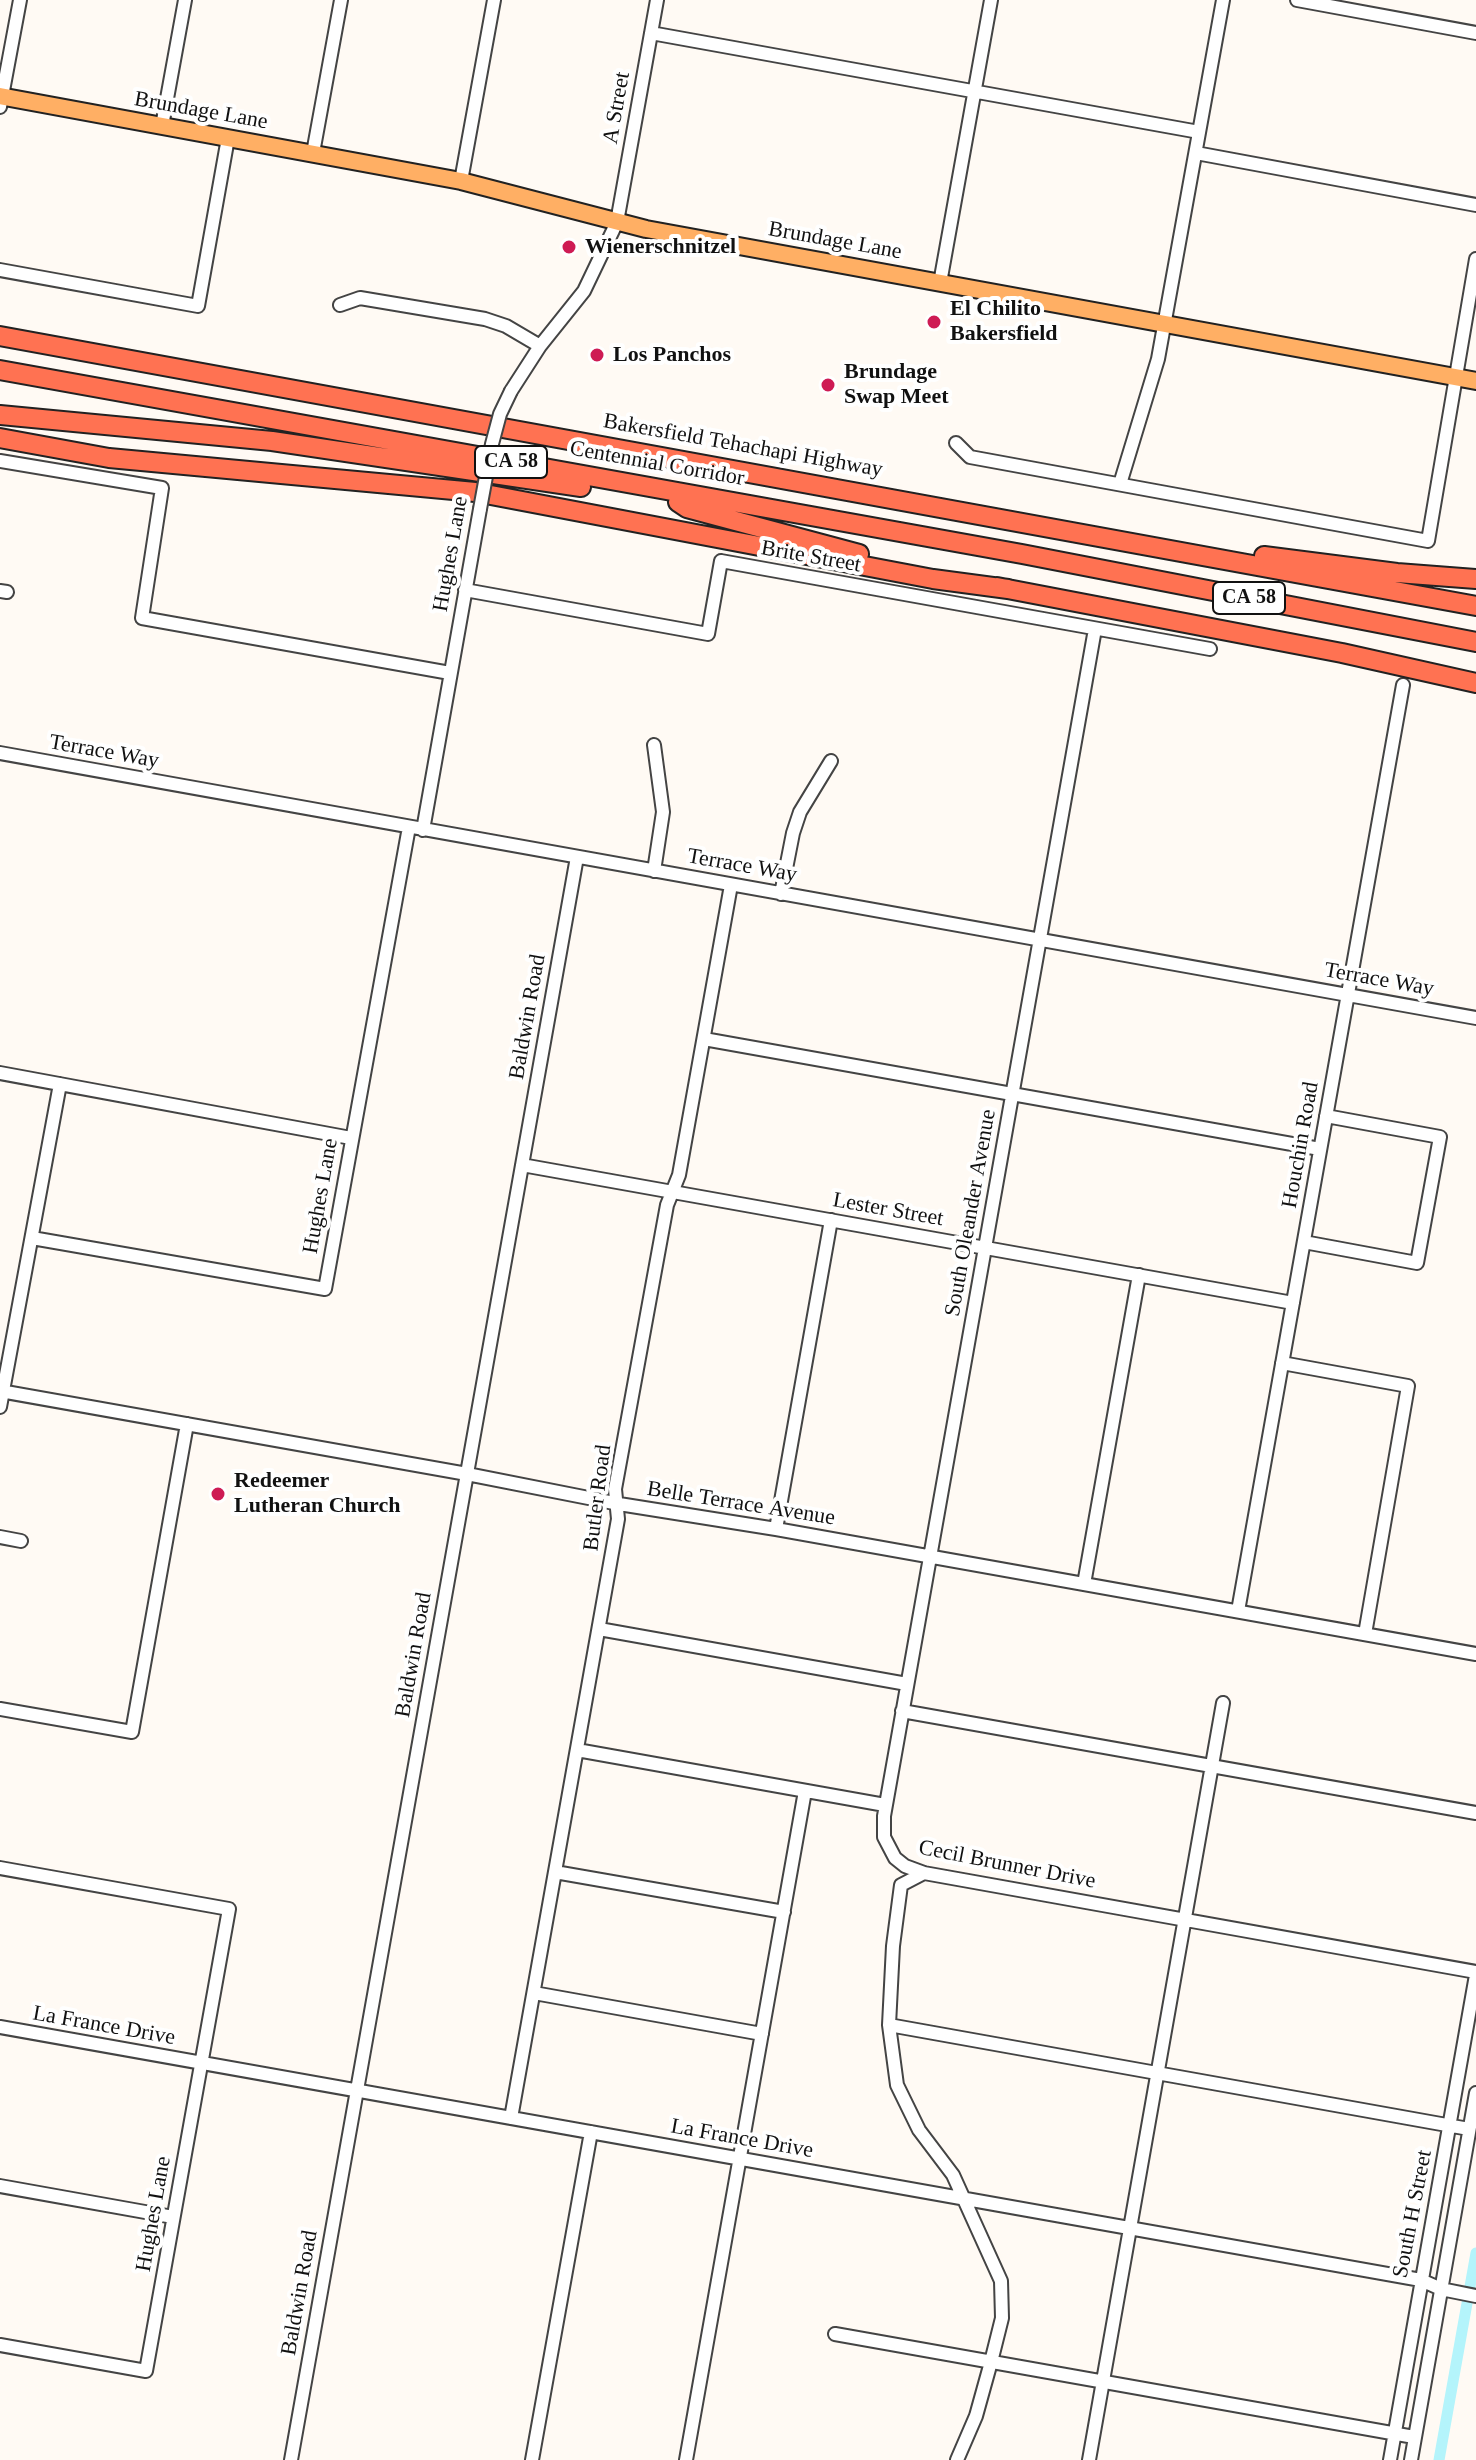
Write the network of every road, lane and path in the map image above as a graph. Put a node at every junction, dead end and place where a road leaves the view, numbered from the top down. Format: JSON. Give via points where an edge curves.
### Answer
{"nodes":[{"id":1,"x":20,"y":0,"type":"edge"},
{"id":2,"x":185,"y":0,"type":"edge"},
{"id":3,"x":341,"y":0,"type":"edge"},
{"id":4,"x":494,"y":0,"type":"edge"},
{"id":5,"x":657,"y":0,"type":"edge"},
{"id":6,"x":991,"y":0,"type":"edge"},
{"id":7,"x":1223,"y":0,"type":"edge"},
{"id":8,"x":1297,"y":0,"type":"edge"},
{"id":9,"x":651,"y":33,"type":"junction"},
{"id":10,"x":1476,"y":33,"type":"edge"},
{"id":11,"x":974,"y":91,"type":"junction"},
{"id":12,"x":1,"y":100,"type":"edge"},
{"id":13,"x":162,"y":126,"type":"junction"},
{"id":14,"x":1199,"y":132,"type":"junction"},
{"id":15,"x":228,"y":138,"type":"junction"},
{"id":16,"x":313,"y":153,"type":"junction"},
{"id":17,"x":1196,"y":153,"type":"junction"},
{"id":18,"x":461,"y":181,"type":"junction"},
{"id":19,"x":1476,"y":205,"type":"edge"},
{"id":20,"x":617,"y":222,"type":"junction"},
{"id":21,"x":1476,"y":259,"type":"edge"},
{"id":22,"x":0,"y":270,"type":"edge"},
{"id":23,"x":940,"y":283,"type":"junction"},
{"id":24,"x":340,"y":305,"type":"dead end"},
{"id":25,"x":1165,"y":324,"type":"junction"},
{"id":26,"x":0,"y":325,"type":"edge"},
{"id":27,"x":0,"y":336,"type":"edge"},
{"id":28,"x":540,"y":346,"type":"junction"},
{"id":29,"x":105,"y":356,"type":"junction"},
{"id":30,"x":0,"y":370,"type":"edge"},
{"id":31,"x":1455,"y":377,"type":"junction"},
{"id":32,"x":1476,"y":381,"type":"edge"},
{"id":33,"x":0,"y":415,"type":"edge"},
{"id":34,"x":0,"y":438,"type":"edge"},
{"id":35,"x":956,"y":443,"type":"dead end"},
{"id":36,"x":0,"y":461,"type":"edge"},
{"id":37,"x":1120,"y":484,"type":"junction"},
{"id":38,"x":678,"y":502,"type":"junction"},
{"id":39,"x":1046,"y":527,"type":"junction"},
{"id":40,"x":1022,"y":554,"type":"junction"},
{"id":41,"x":1476,"y":579,"type":"edge"},
{"id":42,"x":1008,"y":589,"type":"junction"},
{"id":43,"x":465,"y":590,"type":"junction"},
{"id":44,"x":1476,"y":606,"type":"edge"},
{"id":45,"x":1095,"y":629,"type":"junction"},
{"id":46,"x":1476,"y":642,"type":"edge"},
{"id":47,"x":1210,"y":649,"type":"dead end"},
{"id":48,"x":450,"y":673,"type":"junction"},
{"id":49,"x":1476,"y":683,"type":"edge"},
{"id":50,"x":1403,"y":685,"type":"dead end"},
{"id":51,"x":654,"y":745,"type":"dead end"},
{"id":52,"x":0,"y":753,"type":"edge"},
{"id":53,"x":831,"y":761,"type":"dead end"},
{"id":54,"x":409,"y":827,"type":"junction"},
{"id":55,"x":423,"y":830,"type":"junction"},
{"id":56,"x":577,"y":857,"type":"junction"},
{"id":57,"x":654,"y":871,"type":"junction"},
{"id":58,"x":731,"y":885,"type":"junction"},
{"id":59,"x":781,"y":894,"type":"junction"},
{"id":60,"x":1040,"y":940,"type":"junction"},
{"id":61,"x":1348,"y":995,"type":"junction"},
{"id":62,"x":1476,"y":1018,"type":"edge"},
{"id":63,"x":704,"y":1039,"type":"junction"},
{"id":64,"x":0,"y":1073,"type":"edge"},
{"id":65,"x":60,"y":1084,"type":"junction"},
{"id":66,"x":1012,"y":1094,"type":"junction"},
{"id":67,"x":1326,"y":1116,"type":"junction"},
{"id":68,"x":351,"y":1138,"type":"junction"},
{"id":69,"x":1320,"y":1149,"type":"junction"},
{"id":70,"x":522,"y":1165,"type":"junction"},
{"id":71,"x":672,"y":1193,"type":"junction"},
{"id":72,"x":831,"y":1220,"type":"junction"},
{"id":73,"x":32,"y":1238,"type":"junction"},
{"id":74,"x":1304,"y":1242,"type":"junction"},
{"id":75,"x":985,"y":1248,"type":"junction"},
{"id":76,"x":1139,"y":1275,"type":"junction"},
{"id":77,"x":1293,"y":1303,"type":"junction"},
{"id":78,"x":1282,"y":1363,"type":"junction"},
{"id":79,"x":2,"y":1391,"type":"edge"},
{"id":80,"x":0,"y":1407,"type":"edge"},
{"id":81,"x":187,"y":1424,"type":"junction"},
{"id":82,"x":467,"y":1474,"type":"junction"},
{"id":83,"x":619,"y":1504,"type":"junction"},
{"id":84,"x":776,"y":1529,"type":"junction"},
{"id":85,"x":0,"y":1537,"type":"edge"},
{"id":86,"x":21,"y":1541,"type":"dead end"},
{"id":87,"x":930,"y":1557,"type":"junction"},
{"id":88,"x":1084,"y":1584,"type":"junction"},
{"id":89,"x":1238,"y":1611,"type":"junction"},
{"id":90,"x":599,"y":1629,"type":"junction"},
{"id":91,"x":1365,"y":1634,"type":"junction"},
{"id":92,"x":1476,"y":1654,"type":"edge"},
{"id":93,"x":907,"y":1684,"type":"junction"},
{"id":94,"x":1223,"y":1703,"type":"dead end"},
{"id":95,"x":0,"y":1709,"type":"edge"},
{"id":96,"x":902,"y":1711,"type":"junction"},
{"id":97,"x":577,"y":1750,"type":"junction"},
{"id":98,"x":1211,"y":1766,"type":"junction"},
{"id":99,"x":805,"y":1791,"type":"junction"},
{"id":100,"x":885,"y":1805,"type":"junction"},
{"id":101,"x":1476,"y":1813,"type":"edge"},
{"id":102,"x":0,"y":1868,"type":"edge"},
{"id":103,"x":555,"y":1872,"type":"junction"},
{"id":104,"x":924,"y":1873,"type":"junction"},
{"id":105,"x":784,"y":1912,"type":"junction"},
{"id":106,"x":1184,"y":1920,"type":"junction"},
{"id":107,"x":1476,"y":1974,"type":"edge"},
{"id":108,"x":534,"y":1993,"type":"junction"},
{"id":109,"x":889,"y":2025,"type":"junction"},
{"id":110,"x":0,"y":2027,"type":"edge"},
{"id":111,"x":762,"y":2034,"type":"junction"},
{"id":112,"x":202,"y":2063,"type":"junction"},
{"id":113,"x":1157,"y":2074,"type":"junction"},
{"id":114,"x":357,"y":2091,"type":"junction"},
{"id":115,"x":1476,"y":2093,"type":"edge"},
{"id":116,"x":511,"y":2118,"type":"junction"},
{"id":117,"x":1450,"y":2126,"type":"junction"},
{"id":118,"x":1469,"y":2129,"type":"junction"},
{"id":119,"x":591,"y":2132,"type":"junction"},
{"id":120,"x":740,"y":2158,"type":"junction"},
{"id":121,"x":0,"y":2186,"type":"edge"},
{"id":122,"x":963,"y":2198,"type":"junction"},
{"id":123,"x":173,"y":2217,"type":"junction"},
{"id":124,"x":1130,"y":2228,"type":"junction"},
{"id":125,"x":1421,"y":2280,"type":"junction"},
{"id":126,"x":1441,"y":2289,"type":"junction"},
{"id":127,"x":1476,"y":2296,"type":"edge"},
{"id":128,"x":835,"y":2334,"type":"dead end"},
{"id":129,"x":0,"y":2345,"type":"edge"},
{"id":130,"x":991,"y":2362,"type":"junction"},
{"id":131,"x":1102,"y":2382,"type":"junction"},
{"id":132,"x":1394,"y":2434,"type":"junction"},
{"id":133,"x":1414,"y":2437,"type":"junction"},
{"id":134,"x":291,"y":2460,"type":"edge"},
{"id":135,"x":532,"y":2460,"type":"edge"},
{"id":136,"x":686,"y":2460,"type":"edge"},
{"id":137,"x":957,"y":2460,"type":"edge"},
{"id":138,"x":1089,"y":2460,"type":"edge"},
{"id":139,"x":1390,"y":2460,"type":"edge"},
{"id":140,"x":1411,"y":2460,"type":"edge"}],
"edges":[{"from":1,"to":12,"type":"street"},
{"from":2,"to":13,"type":"street"},
{"from":3,"to":16,"type":"street"},
{"from":4,"to":18,"type":"street"},
{"from":5,"to":9,"type":"street","name":"A Street"},
{"from":6,"to":11,"type":"street"},
{"from":7,"to":14,"type":"street"},
{"from":8,"to":10,"type":"street"},
{"from":9,"to":11,"type":"street"},
{"from":9,"to":20,"type":"street","name":"A Street"},
{"from":11,"to":14,"type":"street"},
{"from":11,"to":23,"type":"street"},
{"from":12,"to":13,"type":"main road","name":"Brundage Lane"},
{"from":13,"to":15,"type":"main road","name":"Brundage Lane"},
{"from":14,"to":17,"type":"street"},
{"from":15,"to":16,"type":"main road","name":"Brundage Lane"},
{"from":15,"to":22,"type":"street","via":[[198,306]]},
{"from":16,"to":18,"type":"main road","name":"Brundage Lane"},
{"from":17,"to":19,"type":"street"},
{"from":17,"to":25,"type":"street"},
{"from":18,"to":20,"type":"main road","name":"Brundage Lane"},
{"from":20,"to":23,"type":"main road","name":"Brundage Lane"},
{"from":20,"to":28,"type":"street","name":"Hughes Lane","via":[[584,291]]},
{"from":21,"to":31,"type":"street"},
{"from":23,"to":25,"type":"main road","name":"Brundage Lane"},
{"from":24,"to":28,"type":"street","via":[[360,298],[485,319]]},
{"from":25,"to":31,"type":"main road","name":"Brundage Lane"},
{"from":25,"to":37,"type":"street"},
{"from":26,"to":29,"type":"highway"},
{"from":27,"to":29,"type":"highway","name":"Bakersfield Tehachapi Highway","number":"CA 58"},
{"from":28,"to":43,"type":"street","name":"Hughes Lane","bridge":true,"via":[[500,414]]},
{"from":29,"to":39,"type":"highway","name":"Bakersfield Tehachapi Highway","number":"CA 58"},
{"from":30,"to":40,"type":"highway","name":"Centennial Corridor","number":"CA 58"},
{"from":31,"to":32,"type":"main road","name":"Brundage Lane"},
{"from":31,"to":37,"type":"street","via":[[1428,541]]},
{"from":33,"to":38,"type":"highway","via":[[340,450]]},
{"from":34,"to":42,"type":"highway","via":[[109,458],[475,492],[918,577]]},
{"from":35,"to":37,"type":"street","via":[[970,457]]},
{"from":36,"to":48,"type":"street","via":[[162,488],[142,618]]},
{"from":38,"to":40,"type":"highway"},
{"from":38,"to":42,"type":"highway","via":[[791,537]]},
{"from":39,"to":41,"type":"highway"},
{"from":39,"to":44,"type":"highway","name":"Bakersfield Tehachapi Highway","number":"CA 58"},
{"from":40,"to":46,"type":"highway","number":"CA 58"},
{"from":42,"to":49,"type":"highway"},
{"from":43,"to":45,"type":"street","name":"Brite Street","via":[[708,634],[721,561]]},
{"from":43,"to":48,"type":"street","name":"Hughes Lane"},
{"from":45,"to":47,"type":"street","name":"Brite Street"},
{"from":45,"to":60,"type":"street","name":"South Oleander Avenue"},
{"from":48,"to":55,"type":"street","name":"Hughes Lane"},
{"from":50,"to":61,"type":"street","name":"Houchin Road"},
{"from":51,"to":57,"type":"street","via":[[663,812]]},
{"from":52,"to":54,"type":"street","name":"Terrace Way"},
{"from":53,"to":59,"type":"street","via":[[800,812]]},
{"from":54,"to":55,"type":"street","name":"Terrace Way"},
{"from":54,"to":68,"type":"street","name":"Hughes Lane"},
{"from":55,"to":56,"type":"street","name":"Terrace Way"},
{"from":56,"to":57,"type":"street","name":"Terrace Way"},
{"from":56,"to":70,"type":"street","name":"Baldwin Road"},
{"from":57,"to":58,"type":"street","name":"Terrace Way"},
{"from":58,"to":59,"type":"street","name":"Terrace Way"},
{"from":58,"to":63,"type":"street","name":"Butler Road"},
{"from":59,"to":60,"type":"street","name":"Terrace Way"},
{"from":60,"to":61,"type":"street","name":"Terrace Way"},
{"from":60,"to":66,"type":"street","name":"South Oleander Avenue"},
{"from":61,"to":62,"type":"street","name":"Terrace Way"},
{"from":61,"to":67,"type":"street","name":"Houchin Road"},
{"from":63,"to":66,"type":"street"},
{"from":63,"to":71,"type":"street","name":"Butler Road"},
{"from":64,"to":65,"type":"street"},
{"from":65,"to":68,"type":"street"},
{"from":65,"to":73,"type":"street"},
{"from":66,"to":69,"type":"street"},
{"from":66,"to":75,"type":"street","name":"South Oleander Avenue"},
{"from":67,"to":69,"type":"street","name":"Houchin Road"},
{"from":67,"to":74,"type":"street","via":[[1440,1137],[1417,1263]]},
{"from":68,"to":73,"type":"street","name":"Hughes Lane","via":[[325,1289]]},
{"from":69,"to":74,"type":"street","name":"Houchin Road"},
{"from":70,"to":71,"type":"street","name":"Lester Street"},
{"from":70,"to":82,"type":"street","name":"Baldwin Road"},
{"from":71,"to":72,"type":"street","name":"Lester Street"},
{"from":71,"to":83,"type":"street","name":"Butler Road","via":[[615,1489]]},
{"from":72,"to":75,"type":"street","name":"Lester Street"},
{"from":72,"to":84,"type":"street"},
{"from":73,"to":79,"type":"street"},
{"from":74,"to":77,"type":"street","name":"Houchin Road"},
{"from":75,"to":76,"type":"street","name":"Lester Street"},
{"from":75,"to":87,"type":"street","name":"South Oleander Avenue"},
{"from":76,"to":77,"type":"street","name":"Lester Street"},
{"from":76,"to":88,"type":"street"},
{"from":77,"to":78,"type":"street","name":"Houchin Road"},
{"from":78,"to":89,"type":"street","name":"Houchin Road"},
{"from":78,"to":91,"type":"street","via":[[1408,1386]]},
{"from":79,"to":80,"type":"street"},
{"from":79,"to":81,"type":"street","name":"Belle Terrace Avenue"},
{"from":81,"to":82,"type":"street","name":"Belle Terrace Avenue"},
{"from":81,"to":95,"type":"street","via":[[132,1732]]},
{"from":82,"to":83,"type":"street","name":"Belle Terrace Avenue"},
{"from":82,"to":114,"type":"street","name":"Baldwin Road"},
{"from":83,"to":84,"type":"street","name":"Belle Terrace Avenue"},
{"from":83,"to":90,"type":"street","name":"Butler Road"},
{"from":84,"to":87,"type":"street","name":"Belle Terrace Avenue"},
{"from":85,"to":86,"type":"street"},
{"from":87,"to":88,"type":"street","name":"Belle Terrace Avenue"},
{"from":87,"to":93,"type":"street","name":"South Oleander Avenue"},
{"from":88,"to":89,"type":"street","name":"Belle Terrace Avenue"},
{"from":89,"to":91,"type":"street","name":"Belle Terrace Avenue"},
{"from":90,"to":93,"type":"street"},
{"from":90,"to":97,"type":"street","name":"Butler Road"},
{"from":91,"to":92,"type":"street","name":"Belle Terrace Avenue"},
{"from":93,"to":96,"type":"street","name":"South Oleander Avenue"},
{"from":94,"to":98,"type":"street"},
{"from":96,"to":98,"type":"street"},
{"from":96,"to":100,"type":"street","name":"South Oleander Avenue"},
{"from":97,"to":99,"type":"street"},
{"from":97,"to":103,"type":"street","name":"Butler Road"},
{"from":98,"to":101,"type":"street"},
{"from":98,"to":106,"type":"street"},
{"from":99,"to":100,"type":"street"},
{"from":99,"to":105,"type":"street"},
{"from":100,"to":104,"type":"street","name":"Cecil Brunner Drive","via":[[889,1848],[905,1866]]},
{"from":102,"to":112,"type":"street","name":"Hughes Lane","via":[[229,1909]]},
{"from":103,"to":105,"type":"street"},
{"from":103,"to":108,"type":"street","name":"Butler Road"},
{"from":104,"to":106,"type":"street","name":"Cecil Brunner Drive"},
{"from":104,"to":109,"type":"street","via":[[901,1885]]},
{"from":105,"to":111,"type":"street"},
{"from":106,"to":107,"type":"street","name":"Cecil Brunner Drive"},
{"from":106,"to":113,"type":"street"},
{"from":107,"to":117,"type":"street","name":"South H Street"},
{"from":108,"to":111,"type":"street"},
{"from":108,"to":116,"type":"street","name":"Butler Road"},
{"from":109,"to":113,"type":"street"},
{"from":109,"to":122,"type":"street","via":[[897,2085]]},
{"from":110,"to":112,"type":"street","name":"La France Drive"},
{"from":111,"to":120,"type":"street"},
{"from":112,"to":114,"type":"street","name":"La France Drive"},
{"from":112,"to":123,"type":"street","name":"Hughes Lane"},
{"from":113,"to":117,"type":"street"},
{"from":113,"to":124,"type":"street"},
{"from":114,"to":116,"type":"street","name":"La France Drive"},
{"from":114,"to":134,"type":"street","name":"Baldwin Road"},
{"from":115,"to":118,"type":"street","name":"South H Street"},
{"from":116,"to":119,"type":"street","name":"La France Drive"},
{"from":117,"to":118,"type":"street"},
{"from":117,"to":125,"type":"street","name":"South H Street"},
{"from":118,"to":126,"type":"street","name":"South H Street"},
{"from":119,"to":120,"type":"street","name":"La France Drive"},
{"from":119,"to":135,"type":"street"},
{"from":120,"to":122,"type":"street","name":"La France Drive"},
{"from":120,"to":136,"type":"street"},
{"from":121,"to":123,"type":"street"},
{"from":122,"to":124,"type":"street","name":"La France Drive"},
{"from":122,"to":130,"type":"street","via":[[1001,2281],[1002,2318]]},
{"from":123,"to":129,"type":"street","name":"Hughes Lane","via":[[146,2371]]},
{"from":124,"to":125,"type":"street","name":"La France Drive"},
{"from":124,"to":131,"type":"street"},
{"from":125,"to":126,"type":"street","name":"La France Drive"},
{"from":125,"to":132,"type":"street","name":"South H Street"},
{"from":126,"to":127,"type":"street","name":"La France Drive"},
{"from":126,"to":133,"type":"street","name":"South H Street"},
{"from":128,"to":130,"type":"street"},
{"from":130,"to":131,"type":"street"},
{"from":130,"to":137,"type":"street"},
{"from":131,"to":132,"type":"street"},
{"from":131,"to":138,"type":"street"},
{"from":132,"to":133,"type":"street"},
{"from":132,"to":139,"type":"street","name":"South H Street"},
{"from":133,"to":140,"type":"street","name":"South H Street"}]}
